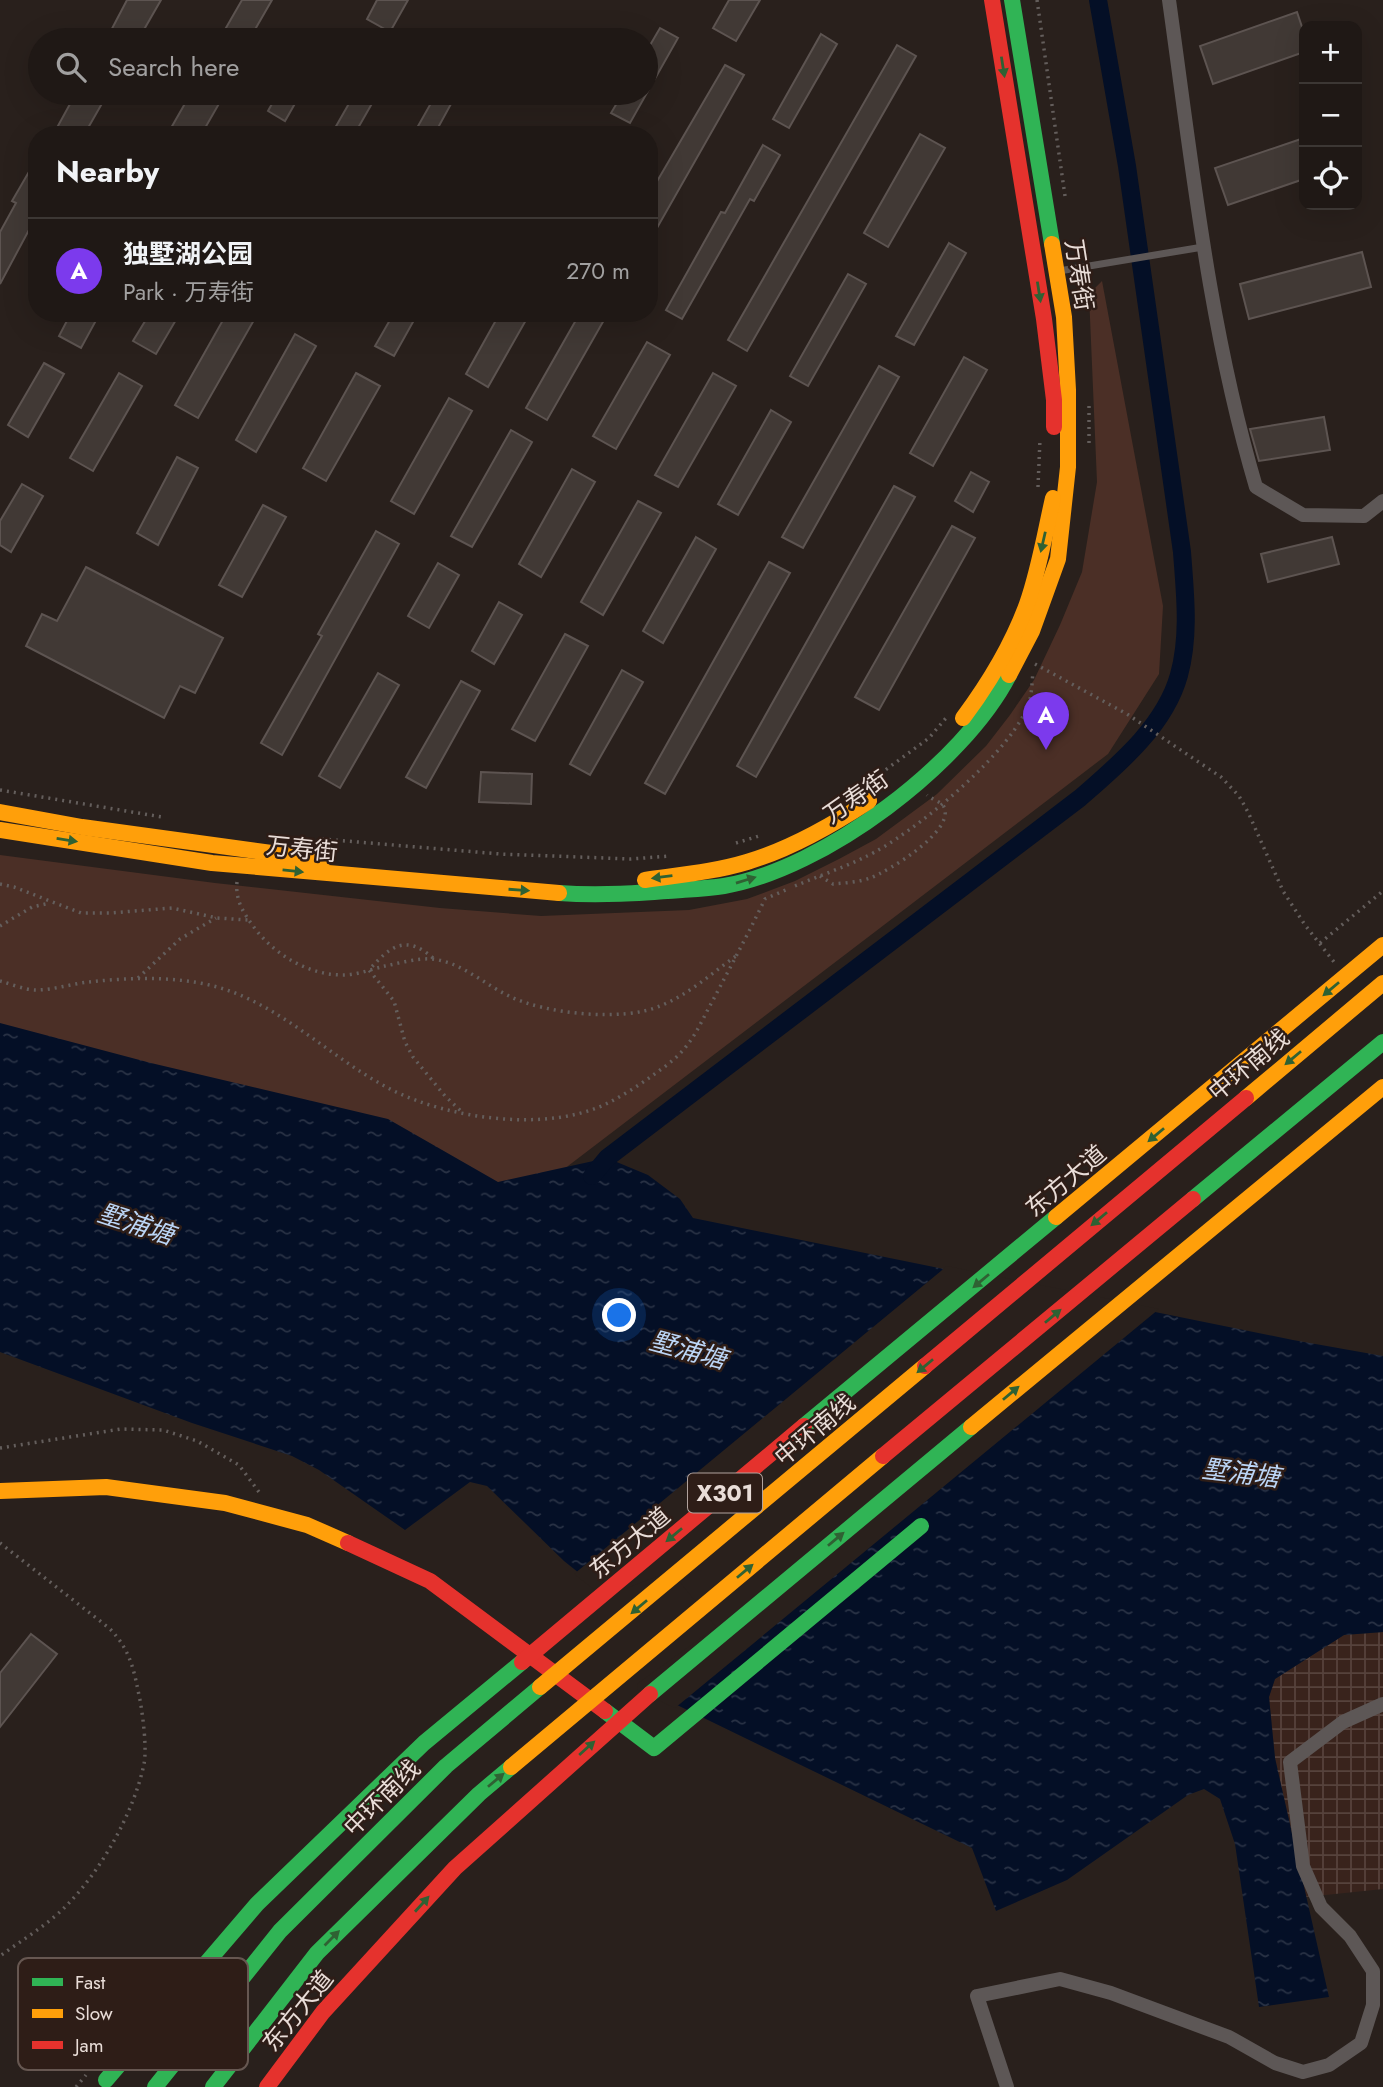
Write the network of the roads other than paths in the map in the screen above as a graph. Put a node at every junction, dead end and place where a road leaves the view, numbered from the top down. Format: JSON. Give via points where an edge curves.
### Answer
{"nodes":[{"id":1,"x":992,"y":0,"type":"edge"},
{"id":2,"x":1012,"y":0,"type":"edge"},
{"id":3,"x":1169,"y":0,"type":"edge"},
{"id":4,"x":1203,"y":247,"type":"junction"},
{"id":5,"x":1056,"y":271,"type":"junction"},
{"id":6,"x":1383,"y":501,"type":"edge"},
{"id":7,"x":0,"y":813,"type":"edge"},
{"id":8,"x":0,"y":830,"type":"edge"},
{"id":9,"x":1383,"y":945,"type":"edge"},
{"id":10,"x":1383,"y":983,"type":"edge"},
{"id":11,"x":1383,"y":1042,"type":"edge"},
{"id":12,"x":1383,"y":1087,"type":"edge"},
{"id":13,"x":0,"y":1491,"type":"edge"},
{"id":14,"x":921,"y":1526,"type":"dead end"},
{"id":15,"x":1383,"y":1704,"type":"edge"},
{"id":16,"x":211,"y":1958,"type":"edge"},
{"id":17,"x":248,"y":1971,"type":"edge"},
{"id":18,"x":248,"y":2042,"type":"edge"},
{"id":19,"x":115,"y":2070,"type":"edge"},
{"id":20,"x":169,"y":2070,"type":"edge"},
{"id":21,"x":226,"y":2070,"type":"edge"},
{"id":22,"x":106,"y":2080,"type":"dead end"},
{"id":23,"x":155,"y":2087,"type":"edge"},
{"id":24,"x":213,"y":2087,"type":"edge"},
{"id":25,"x":267,"y":2087,"type":"edge"},
{"id":26,"x":1007,"y":2087,"type":"edge"}],
"edges":[{"from":1,"to":7,"type":"main road","name":"万寿街","one_way":true,"via":[[1044,319],[1054,400],[1055,491],[1021,620],[979,697],[936,752],[849,814],[782,850],[710,871],[643,880],[571,881],[343,863]]},
{"from":2,"to":5,"type":"main road","name":"万寿街"},
{"from":3,"to":4,"type":"street"},
{"from":4,"to":5,"type":"lane"},
{"from":4,"to":6,"type":"street","via":[[1236,418],[1256,487],[1303,515],[1364,516]]},
{"from":8,"to":5,"type":"main road","name":"万寿街","one_way":true,"via":[[212,863],[576,894],[725,886],[783,869],[844,836],[946,758],[996,700],[1032,631],[1058,559],[1068,467],[1064,317]]},
{"from":9,"to":16,"type":"main road","name":"东方大道","number":"X301","one_way":true,"bridge":true,"via":[[424,1743],[257,1904]]},
{"from":10,"to":17,"type":"main road","name":"中环南线","one_way":true,"bridge":true,"via":[[446,1766],[280,1931]]},
{"from":18,"to":11,"type":"main road","one_way":true,"bridge":true,"via":[[317,1953],[479,1794]]},
{"from":25,"to":12,"type":"main road","name":"东方大道","one_way":true,"bridge":true,"via":[[323,2012],[455,1868],[613,1725]]},
{"from":13,"to":14,"type":"main road","via":[[106,1487],[225,1503],[307,1525],[430,1581],[653,1748]]},
{"from":15,"to":26,"type":"street","via":[[1343,1722],[1290,1762],[1303,1866],[1321,1907],[1350,1936],[1373,1971],[1373,2005],[1361,2043],[1329,2065],[1303,2072],[1275,2063],[1229,2037],[1060,1979],[977,1996]]},
{"from":19,"to":22,"type":"main road","name":"东方大道","number":"X301","one_way":true,"bridge":true},
{"from":20,"to":23,"type":"main road","name":"中环南线","one_way":true,"bridge":true},
{"from":24,"to":21,"type":"main road","one_way":true,"bridge":true}]}
